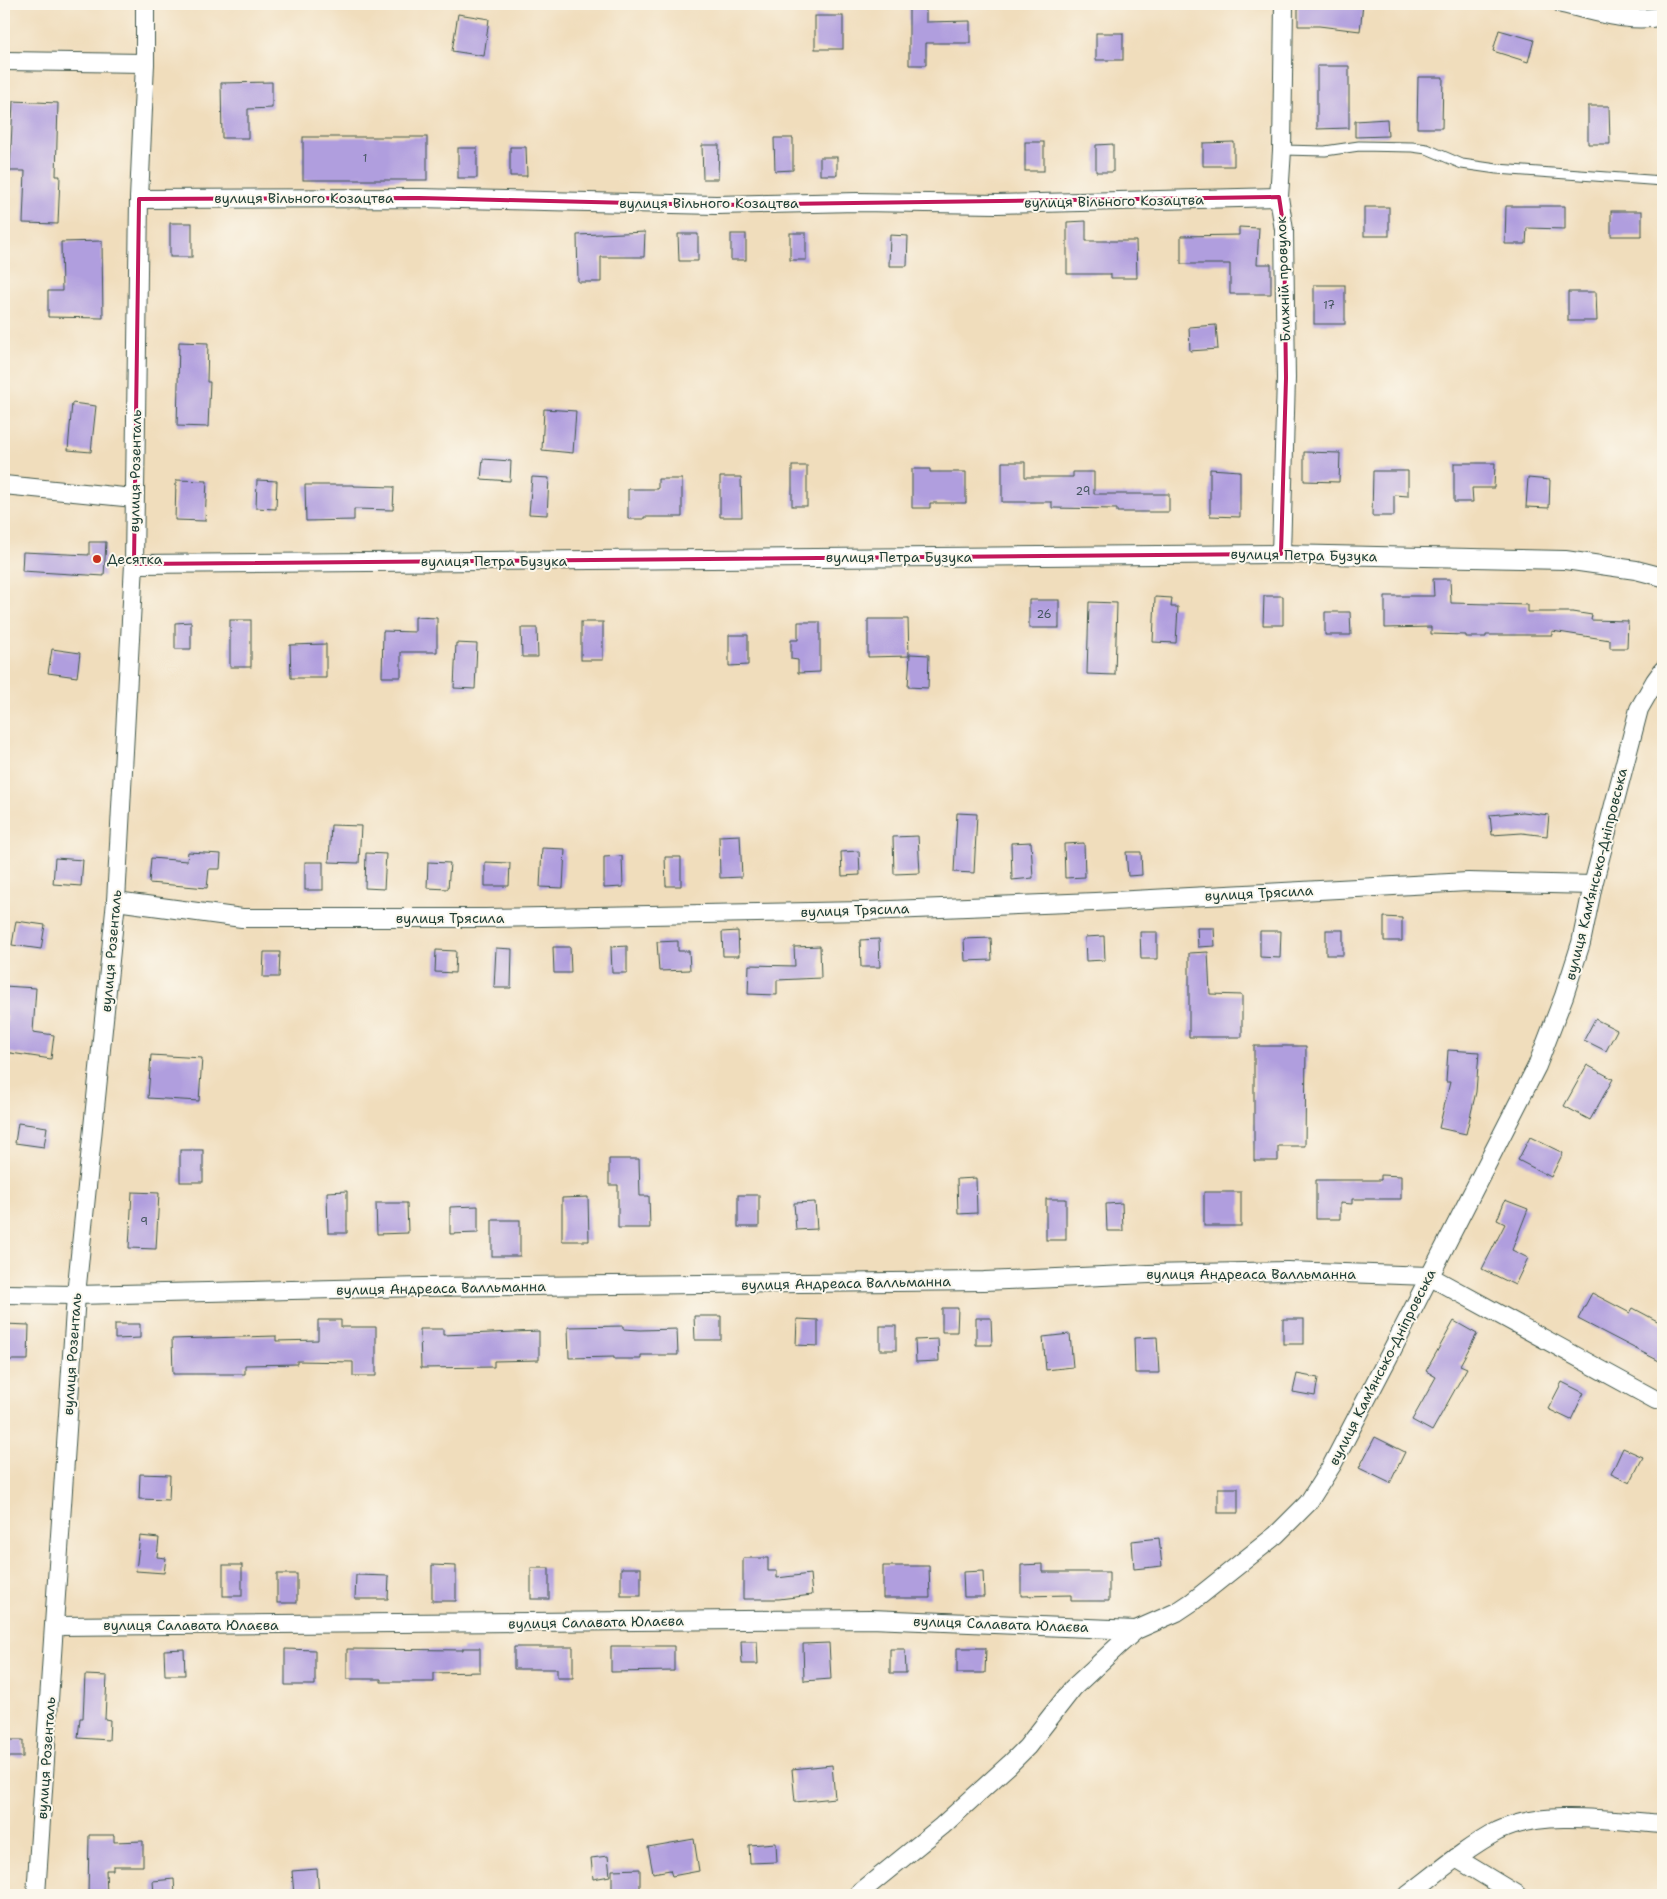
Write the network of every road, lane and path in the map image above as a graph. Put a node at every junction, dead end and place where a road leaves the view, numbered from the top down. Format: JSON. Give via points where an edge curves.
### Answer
{"nodes":[{"id":1,"x":144,"y":4,"type":"edge"},
{"id":2,"x":1284,"y":4,"type":"edge"},
{"id":3,"x":1562,"y":4,"type":"edge"},
{"id":4,"x":1663,"y":16,"type":"edge"},
{"id":5,"x":4,"y":61,"type":"edge"},
{"id":6,"x":145,"y":63,"type":"junction"},
{"id":7,"x":1282,"y":150,"type":"junction"},
{"id":8,"x":1663,"y":181,"type":"edge"},
{"id":9,"x":1279,"y":198,"type":"junction"},
{"id":10,"x":139,"y":199,"type":"junction"},
{"id":11,"x":4,"y":485,"type":"edge"},
{"id":12,"x":134,"y":498,"type":"junction"},
{"id":13,"x":1281,"y":554,"type":"junction"},
{"id":14,"x":134,"y":564,"type":"junction"},
{"id":15,"x":1663,"y":577,"type":"edge"},
{"id":16,"x":1663,"y":670,"type":"edge"},
{"id":17,"x":1593,"y":885,"type":"junction"},
{"id":18,"x":116,"y":901,"type":"junction"},
{"id":19,"x":1429,"y":1276,"type":"junction"},
{"id":20,"x":4,"y":1294,"type":"edge"},
{"id":21,"x":76,"y":1295,"type":"junction"},
{"id":22,"x":1656,"y":1400,"type":"dead end"},
{"id":23,"x":55,"y":1626,"type":"junction"},
{"id":24,"x":1136,"y":1630,"type":"junction"},
{"id":25,"x":1663,"y":1824,"type":"edge"},
{"id":26,"x":1456,"y":1858,"type":"junction"},
{"id":27,"x":36,"y":1895,"type":"edge"},
{"id":28,"x":857,"y":1895,"type":"edge"},
{"id":29,"x":1408,"y":1895,"type":"edge"},
{"id":30,"x":1517,"y":1895,"type":"edge"}],
"edges":[{"from":1,"to":6,"type":"street","name":"вулиця Розенталь"},
{"from":2,"to":7,"type":"street","name":"Ближній провулок"},
{"from":3,"to":4,"type":"street","via":[[1611,16]]},
{"from":5,"to":6,"type":"street"},
{"from":6,"to":10,"type":"street","name":"вулиця Розенталь"},
{"from":7,"to":8,"type":"lane","via":[[1412,147],[1427,149],[1462,164],[1497,169]]},
{"from":7,"to":9,"type":"street","name":"Ближній провулок"},
{"from":9,"to":10,"type":"street","name":"вулиця Вільного Козацтва","via":[[997,204],[716,204],[419,198]]},
{"from":9,"to":13,"type":"street","name":"Ближній провулок","via":[[1284,230],[1286,378]]},
{"from":10,"to":12,"type":"street","name":"вулиця Розенталь"},
{"from":11,"to":12,"type":"street"},
{"from":12,"to":14,"type":"street","name":"вулиця Розенталь"},
{"from":13,"to":14,"type":"street","name":"вулиця Петра Бузука"},
{"from":13,"to":15,"type":"street","name":"вулиця Петра Бузука","via":[[1565,560]]},
{"from":14,"to":18,"type":"street","name":"вулиця Розенталь"},
{"from":16,"to":17,"type":"street","name":"вулиця Кам’янсько-Дніпровська","via":[[1639,710]]},
{"from":17,"to":18,"type":"street","name":"вулиця Трясила","via":[[1468,882],[1065,904],[484,918],[242,918]]},
{"from":17,"to":19,"type":"street","name":"вулиця Кам’янсько-Дніпровська","via":[[1581,943],[1543,1052]]},
{"from":18,"to":21,"type":"street","name":"вулиця Розенталь"},
{"from":19,"to":21,"type":"street","name":"вулиця Андреаса Валльманна","via":[[1287,1271],[984,1281],[423,1287]]},
{"from":19,"to":22,"type":"street","name":"вулиця Андреаса Валльманна"},
{"from":19,"to":24,"type":"street","name":"вулиця Кам’янсько-Дніпровська","via":[[1332,1465],[1308,1503],[1276,1534],[1192,1602]]},
{"from":20,"to":21,"type":"street","name":"вулиця Андреаса Валльманна"},
{"from":21,"to":23,"type":"street","name":"вулиця Розенталь"},
{"from":23,"to":24,"type":"street","name":"вулиця Салавата Юлаєва","via":[[871,1619]]},
{"from":23,"to":27,"type":"street","name":"вулиця Розенталь"},
{"from":24,"to":28,"type":"street","name":"вулиця Кам’янсько-Дніпровська","via":[[1073,1688],[1010,1764],[942,1826]]},
{"from":25,"to":26,"type":"street","via":[[1556,1818],[1527,1822],[1499,1831]]},
{"from":26,"to":29,"type":"street"},
{"from":26,"to":30,"type":"street"}]}
